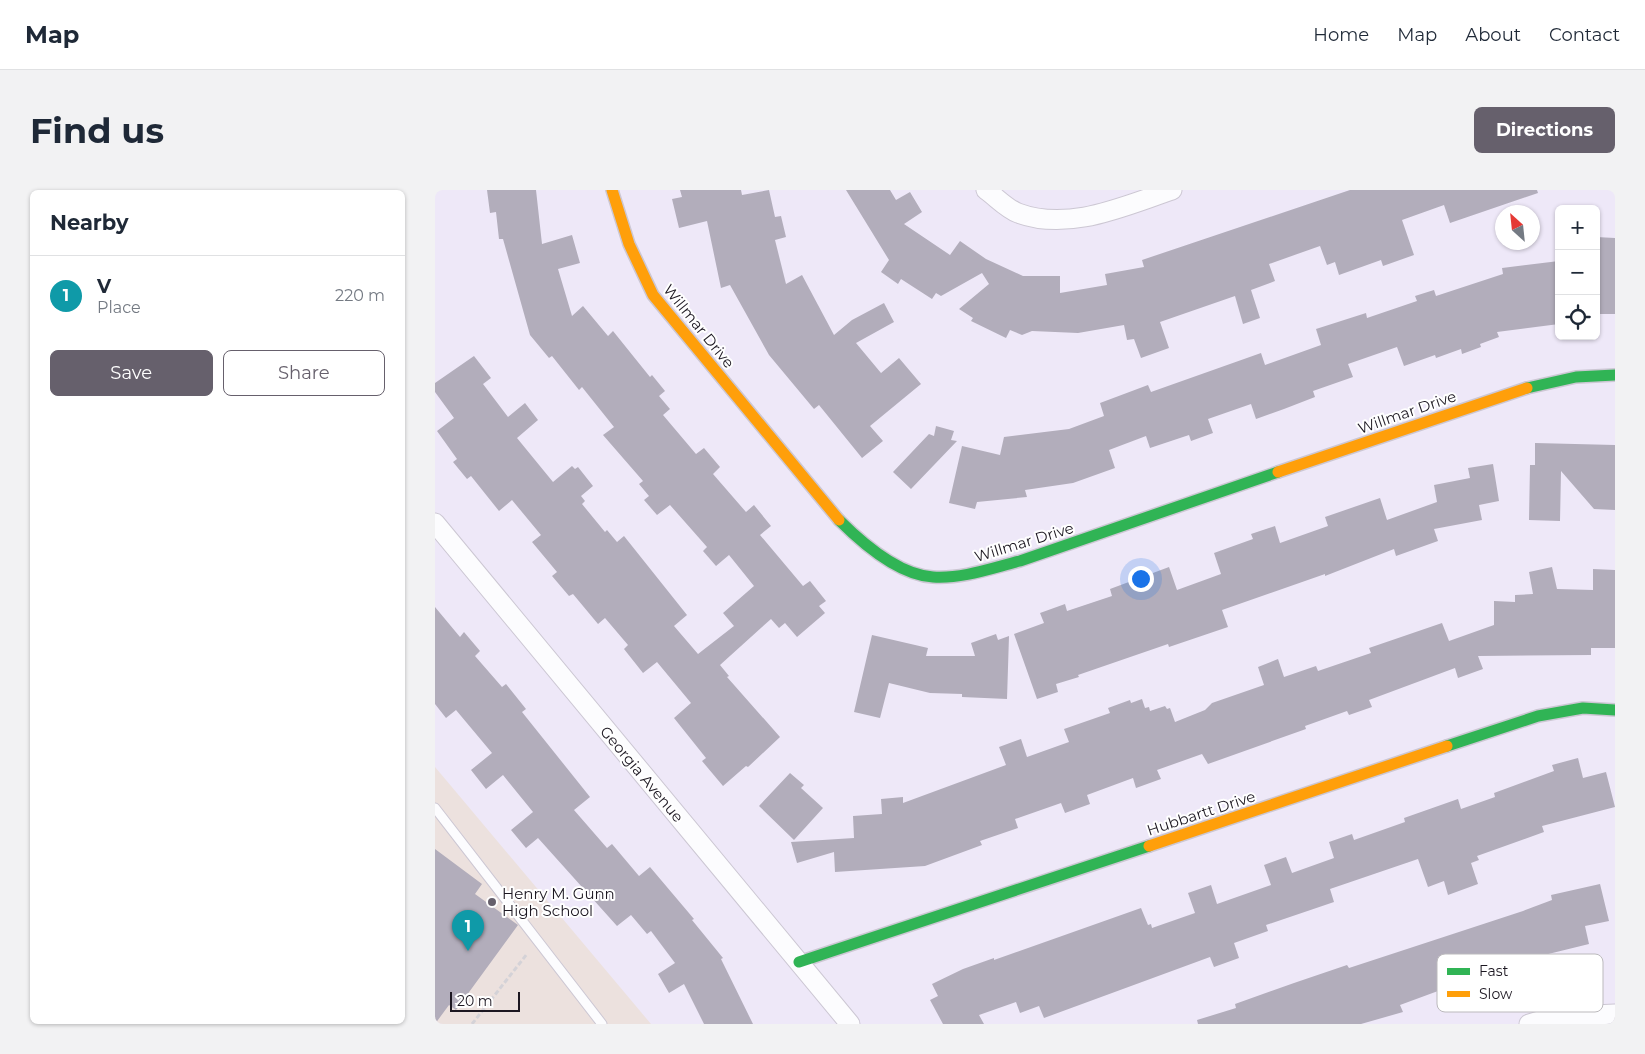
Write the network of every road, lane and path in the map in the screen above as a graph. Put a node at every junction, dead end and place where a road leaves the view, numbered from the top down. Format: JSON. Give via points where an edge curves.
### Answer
{"nodes":[{"id":1,"x":612,"y":190,"type":"edge"},
{"id":2,"x":987,"y":190,"type":"edge"},
{"id":3,"x":1172,"y":190,"type":"edge"},
{"id":4,"x":1615,"y":375,"type":"edge"},
{"id":5,"x":435,"y":523,"type":"edge"},
{"id":6,"x":1615,"y":710,"type":"edge"},
{"id":7,"x":435,"y":808,"type":"edge"},
{"id":8,"x":539,"y":940,"type":"junction"},
{"id":9,"x":799,"y":962,"type":"junction"},
{"id":10,"x":1615,"y":1014,"type":"edge"},
{"id":11,"x":472,"y":1024,"type":"edge"},
{"id":12,"x":602,"y":1024,"type":"edge"},
{"id":13,"x":851,"y":1024,"type":"edge"},
{"id":14,"x":1529,"y":1024,"type":"edge"}],
"edges":[{"from":1,"to":4,"type":"street","name":"Willmar Drive","via":[[621,227],[653,295],[857,539],[894,564],[931,578],[979,572],[1020,561],[1531,386],[1584,375]]},
{"from":2,"to":3,"type":"street","via":[[1017,213],[1058,220],[1097,215]]},
{"from":5,"to":9,"type":"street","name":"Georgia Avenue"},
{"from":6,"to":9,"type":"street","name":"Hubbartt Drive","via":[[1583,708],[1538,716]]},
{"from":7,"to":8,"type":"lane"},
{"from":8,"to":11,"type":"path"},
{"from":8,"to":12,"type":"lane"},
{"from":9,"to":13,"type":"street","name":"Georgia Avenue"},
{"from":10,"to":14,"type":"street","via":[[1551,1017]]}]}
